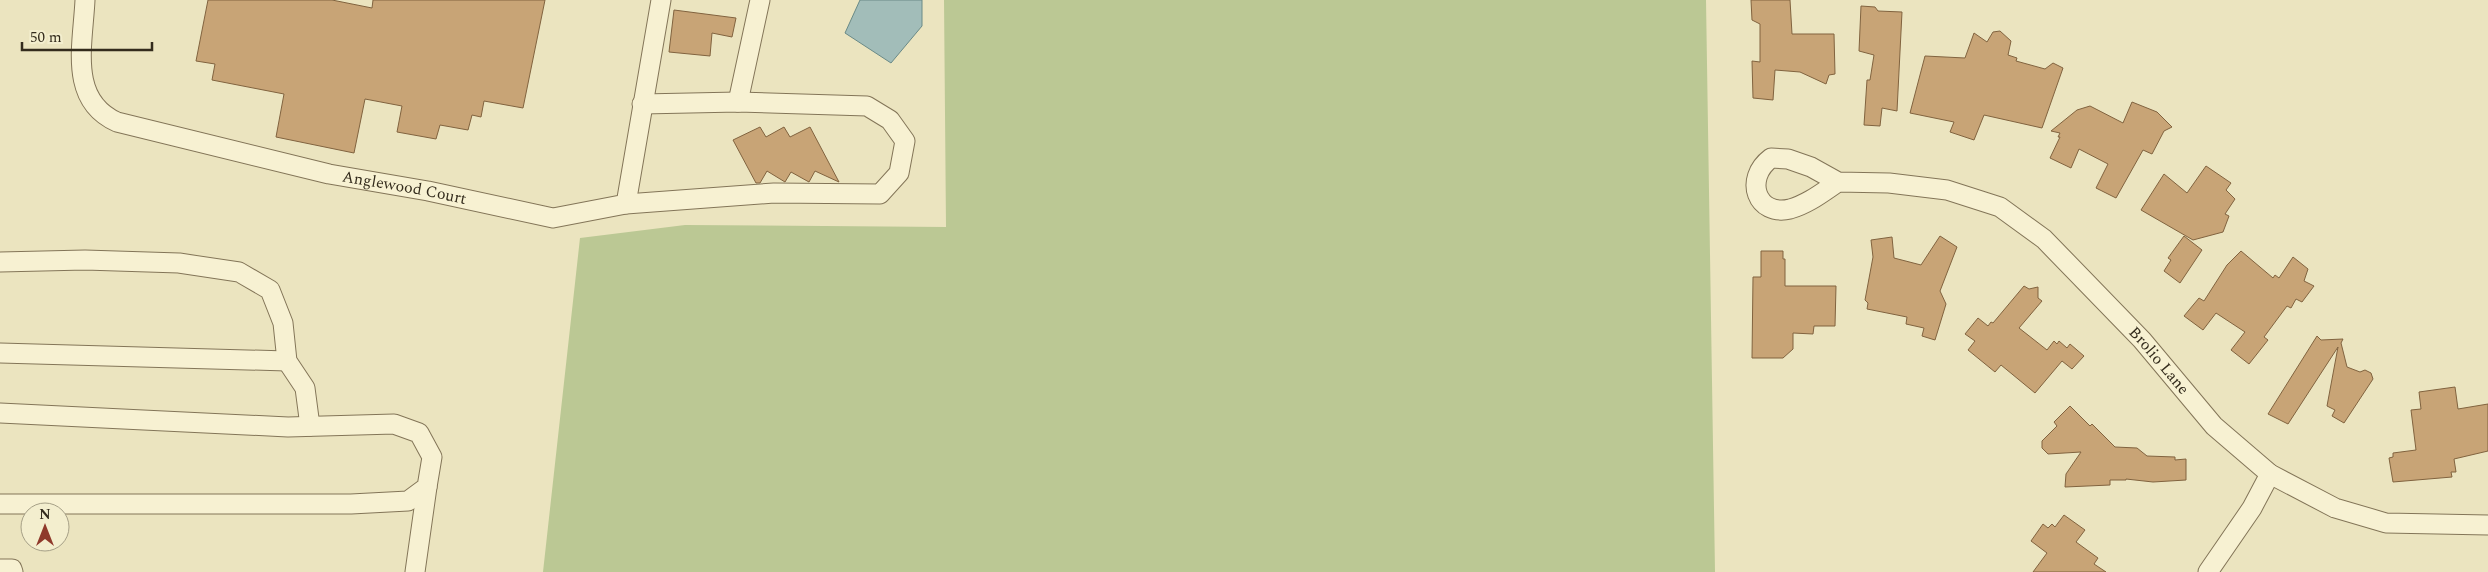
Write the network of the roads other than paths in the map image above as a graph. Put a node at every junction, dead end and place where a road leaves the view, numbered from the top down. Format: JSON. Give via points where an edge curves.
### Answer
{"nodes":[{"id":1,"x":84,"y":0,"type":"edge"},
{"id":2,"x":661,"y":0,"type":"edge"},
{"id":3,"x":760,"y":0,"type":"edge"},
{"id":4,"x":738,"y":102,"type":"junction"},
{"id":5,"x":642,"y":104,"type":"junction"},
{"id":6,"x":1838,"y":182,"type":"dead end"},
{"id":7,"x":626,"y":204,"type":"junction"},
{"id":8,"x":0,"y":262,"type":"edge"},
{"id":9,"x":0,"y":353,"type":"edge"},
{"id":10,"x":287,"y":361,"type":"junction"},
{"id":11,"x":0,"y":414,"type":"edge"},
{"id":12,"x":310,"y":426,"type":"junction"},
{"id":13,"x":2270,"y":474,"type":"junction"},
{"id":14,"x":427,"y":486,"type":"junction"},
{"id":15,"x":0,"y":504,"type":"edge"},
{"id":16,"x":2488,"y":525,"type":"edge"},
{"id":17,"x":0,"y":570,"type":"edge"},
{"id":18,"x":12,"y":572,"type":"edge"},
{"id":19,"x":415,"y":572,"type":"edge"},
{"id":20,"x":2208,"y":572,"type":"edge"}],
"edges":[{"from":1,"to":7,"type":"street","name":"Anglewood Court","via":[[82,78],[89,100],[108,118],[329,174],[553,218]]},
{"from":2,"to":5,"type":"street"},
{"from":3,"to":4,"type":"street"},
{"from":4,"to":5,"type":"street","name":"Anglewood Court"},
{"from":4,"to":7,"type":"street","name":"Anglewood Court","via":[[868,106],[890,120],[905,141],[899,173],[880,194],[774,193]]},
{"from":5,"to":7,"type":"street"},
{"from":6,"to":13,"type":"street","name":"Brolio Lane","via":[[1889,183],[1947,190],[2000,207],[2044,239],[2142,340],[2214,426]]},
{"from":8,"to":10,"type":"street","via":[[179,262],[239,272],[270,290],[283,323]]},
{"from":9,"to":10,"type":"street"},
{"from":10,"to":12,"type":"street","via":[[304,388]]},
{"from":11,"to":12,"type":"street"},
{"from":12,"to":14,"type":"street","via":[[394,424],[419,432],[432,457]]},
{"from":13,"to":16,"type":"street","name":"Brolio Lane","via":[[2335,508],[2386,523]]},
{"from":13,"to":20,"type":"street","via":[[2252,508]]},
{"from":14,"to":15,"type":"street","via":[[408,501],[351,504]]},
{"from":14,"to":19,"type":"street"},
{"from":17,"to":18,"type":"street","via":[[12,569]]}]}
